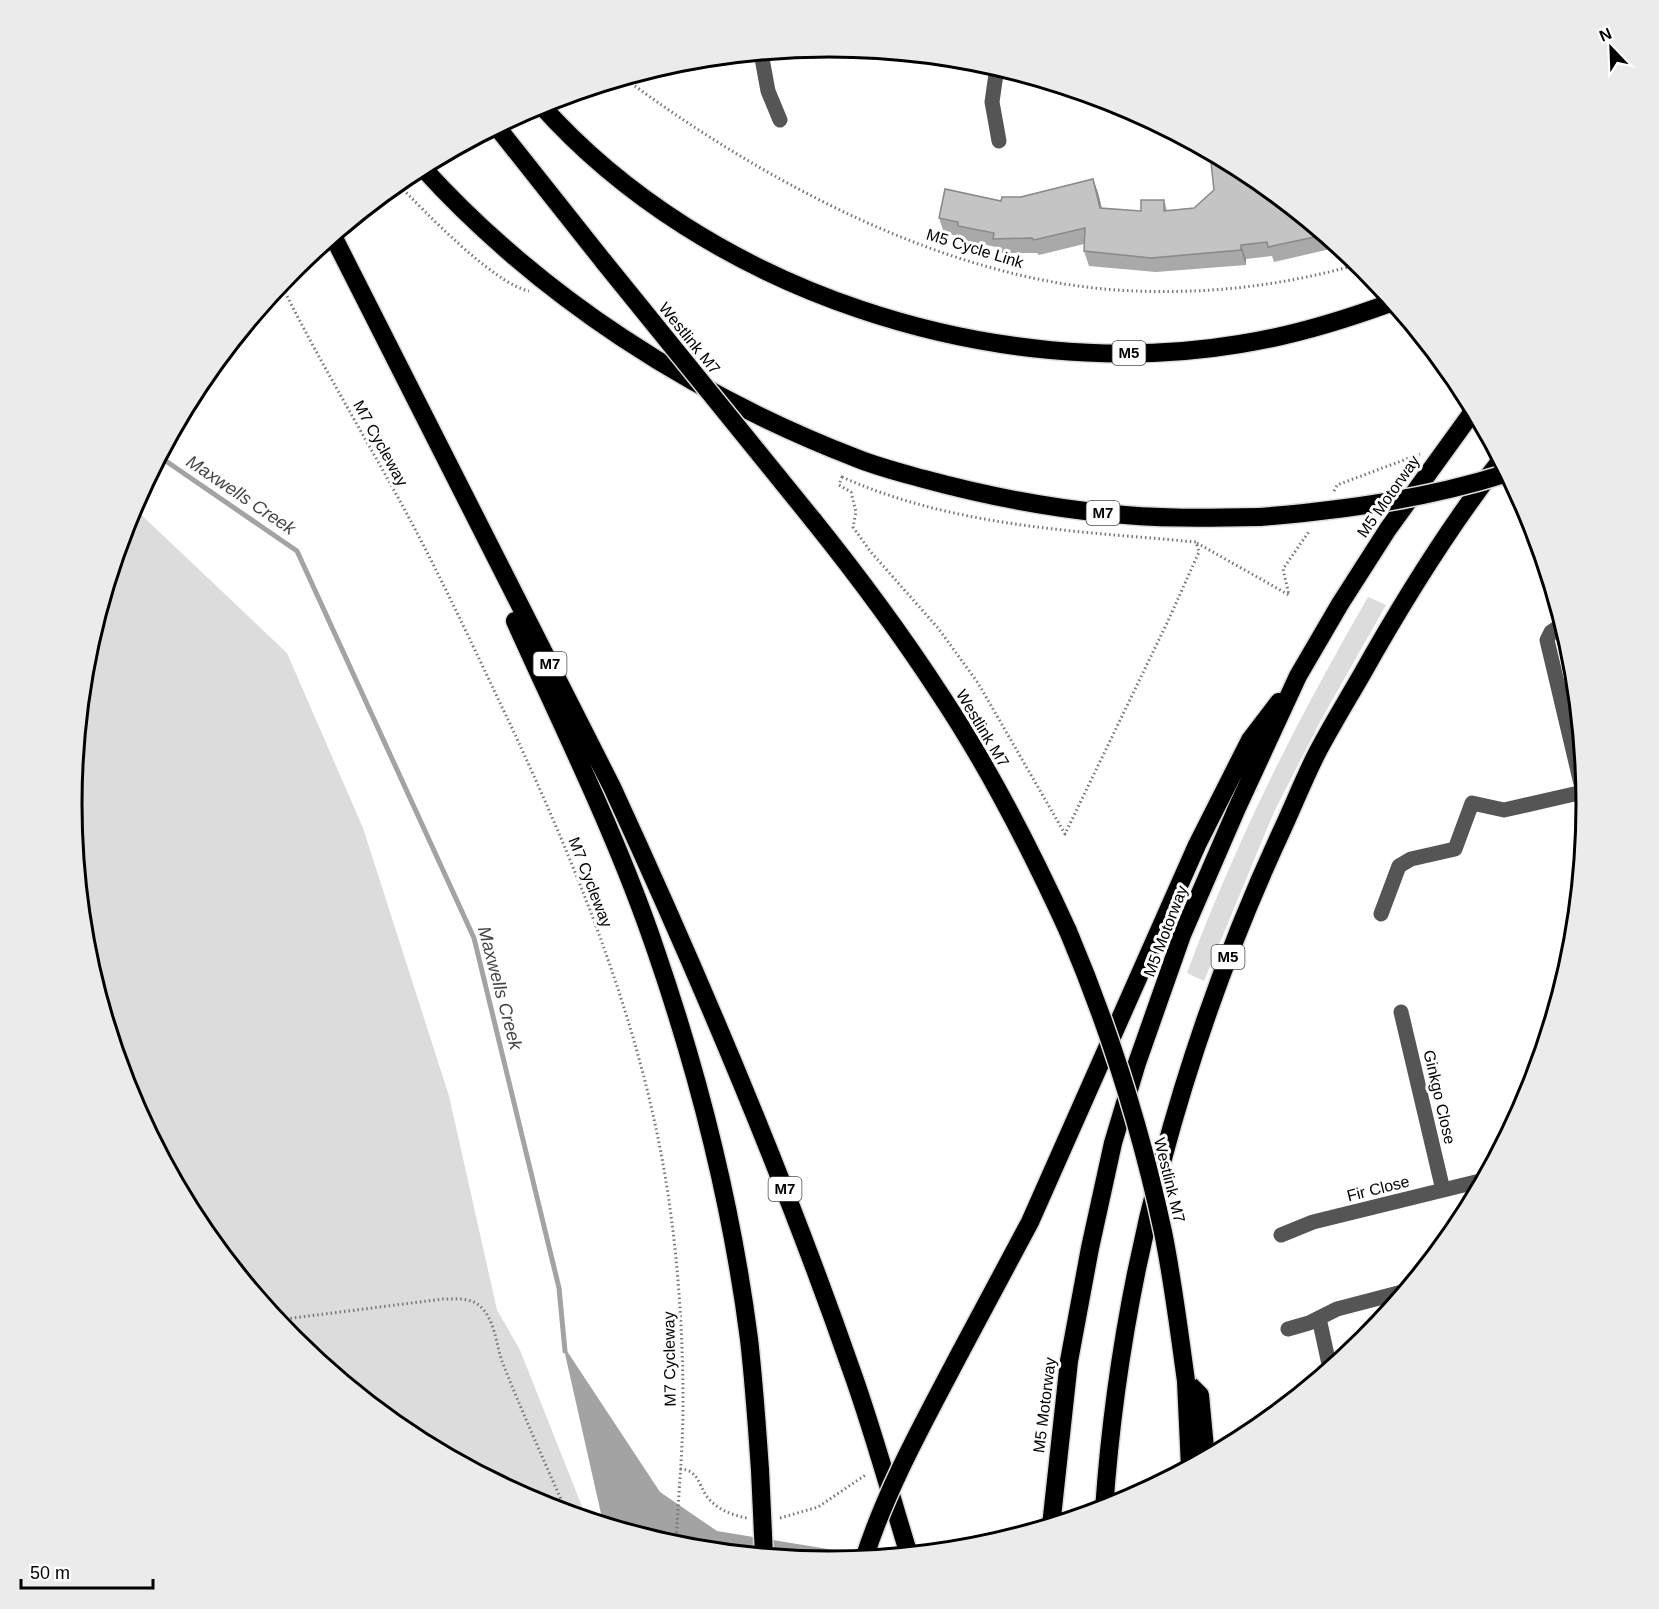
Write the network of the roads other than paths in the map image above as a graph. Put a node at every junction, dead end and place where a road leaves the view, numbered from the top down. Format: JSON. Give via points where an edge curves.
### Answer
{"nodes":[{"id":1,"x":762,"y":61,"type":"edge"},
{"id":2,"x":996,"y":76,"type":"edge"},
{"id":3,"x":547,"y":112,"type":"edge"},
{"id":4,"x":780,"y":120,"type":"dead end"},
{"id":5,"x":502,"y":133,"type":"edge"},
{"id":6,"x":999,"y":141,"type":"dead end"},
{"id":7,"x":429,"y":174,"type":"edge"},
{"id":8,"x":336,"y":243,"type":"edge"},
{"id":9,"x":1385,"y":305,"type":"edge"},
{"id":10,"x":423,"y":414,"type":"junction"},
{"id":11,"x":1469,"y":417,"type":"edge"},
{"id":12,"x":1496,"y":467,"type":"edge"},
{"id":13,"x":1500,"y":475,"type":"edge"},
{"id":14,"x":1556,"y":629,"type":"edge"},
{"id":15,"x":1298,"y":676,"type":"junction"},
{"id":16,"x":1575,"y":755,"type":"edge"},
{"id":17,"x":1577,"y":802,"type":"edge"},
{"id":18,"x":1381,"y":914,"type":"dead end"},
{"id":19,"x":1401,"y":1012,"type":"dead end"},
{"id":20,"x":1474,"y":1182,"type":"edge"},
{"id":21,"x":1443,"y":1190,"type":"junction"},
{"id":22,"x":1281,"y":1234,"type":"dead end"},
{"id":23,"x":1394,"y":1295,"type":"edge"},
{"id":24,"x":1319,"y":1318,"type":"junction"},
{"id":25,"x":1288,"y":1329,"type":"dead end"},
{"id":26,"x":1328,"y":1361,"type":"edge"},
{"id":27,"x":1197,"y":1435,"type":"junction"},
{"id":28,"x":1203,"y":1452,"type":"edge"},
{"id":29,"x":1193,"y":1457,"type":"edge"},
{"id":30,"x":1105,"y":1499,"type":"edge"},
{"id":31,"x":1052,"y":1518,"type":"edge"},
{"id":32,"x":907,"y":1548,"type":"edge"},
{"id":33,"x":764,"y":1549,"type":"edge"},
{"id":34,"x":867,"y":1550,"type":"edge"}],
"edges":[{"from":1,"to":4,"type":"street","via":[[768,91]]},
{"from":2,"to":6,"type":"street","via":[[992,102]]},
{"from":3,"to":9,"type":"highway","number":"M5","via":[[625,185],[706,240],[801,287],[937,332],[1052,350],[1154,353],[1240,344]]},
{"from":5,"to":27,"type":"highway","name":"Westlink M7","bridge":true,"via":[[886,615],[942,696],[1018,828],[1068,931],[1114,1050],[1149,1170],[1172,1282],[1186,1381],[1200,1395]]},
{"from":7,"to":13,"type":"highway","number":"M7","bridge":true,"via":[[470,217],[551,287],[627,341],[767,421],[858,459],[948,485],[1031,503],[1182,519],[1332,511],[1404,500]]},
{"from":8,"to":10,"type":"highway","number":"M7"},
{"from":10,"to":32,"type":"highway","number":"M7","via":[[612,787],[740,1079],[849,1361]]},
{"from":10,"to":33,"type":"highway","bridge":true,"via":[[610,834],[666,980],[692,1066],[728,1216],[749,1338]]},
{"from":11,"to":15,"type":"highway","name":"M5 Motorway","via":[[1388,529]]},
{"from":12,"to":30,"type":"highway","number":"M5","via":[[1401,606],[1316,756],[1224,966],[1191,1064],[1147,1225],[1114,1410]]},
{"from":14,"to":16,"type":"street","via":[[1547,640]]},
{"from":15,"to":31,"type":"highway","name":"M5 Motorway","via":[[1182,935],[1116,1132],[1069,1361]]},
{"from":15,"to":34,"type":"highway","bridge":true,"via":[[1250,740],[1217,804],[1034,1212],[904,1462]]},
{"from":17,"to":18,"type":"street","via":[[1504,810],[1472,803],[1455,849],[1411,859],[1399,866]]},
{"from":19,"to":21,"type":"street","name":"Ginkgo Close"},
{"from":20,"to":21,"type":"street","name":"Fir Close"},
{"from":21,"to":22,"type":"street","name":"Fir Close","via":[[1313,1222]]},
{"from":23,"to":24,"type":"street","via":[[1337,1309]]},
{"from":24,"to":25,"type":"street"},
{"from":24,"to":26,"type":"street"},
{"from":27,"to":28,"type":"highway"},
{"from":27,"to":29,"type":"highway"}]}
